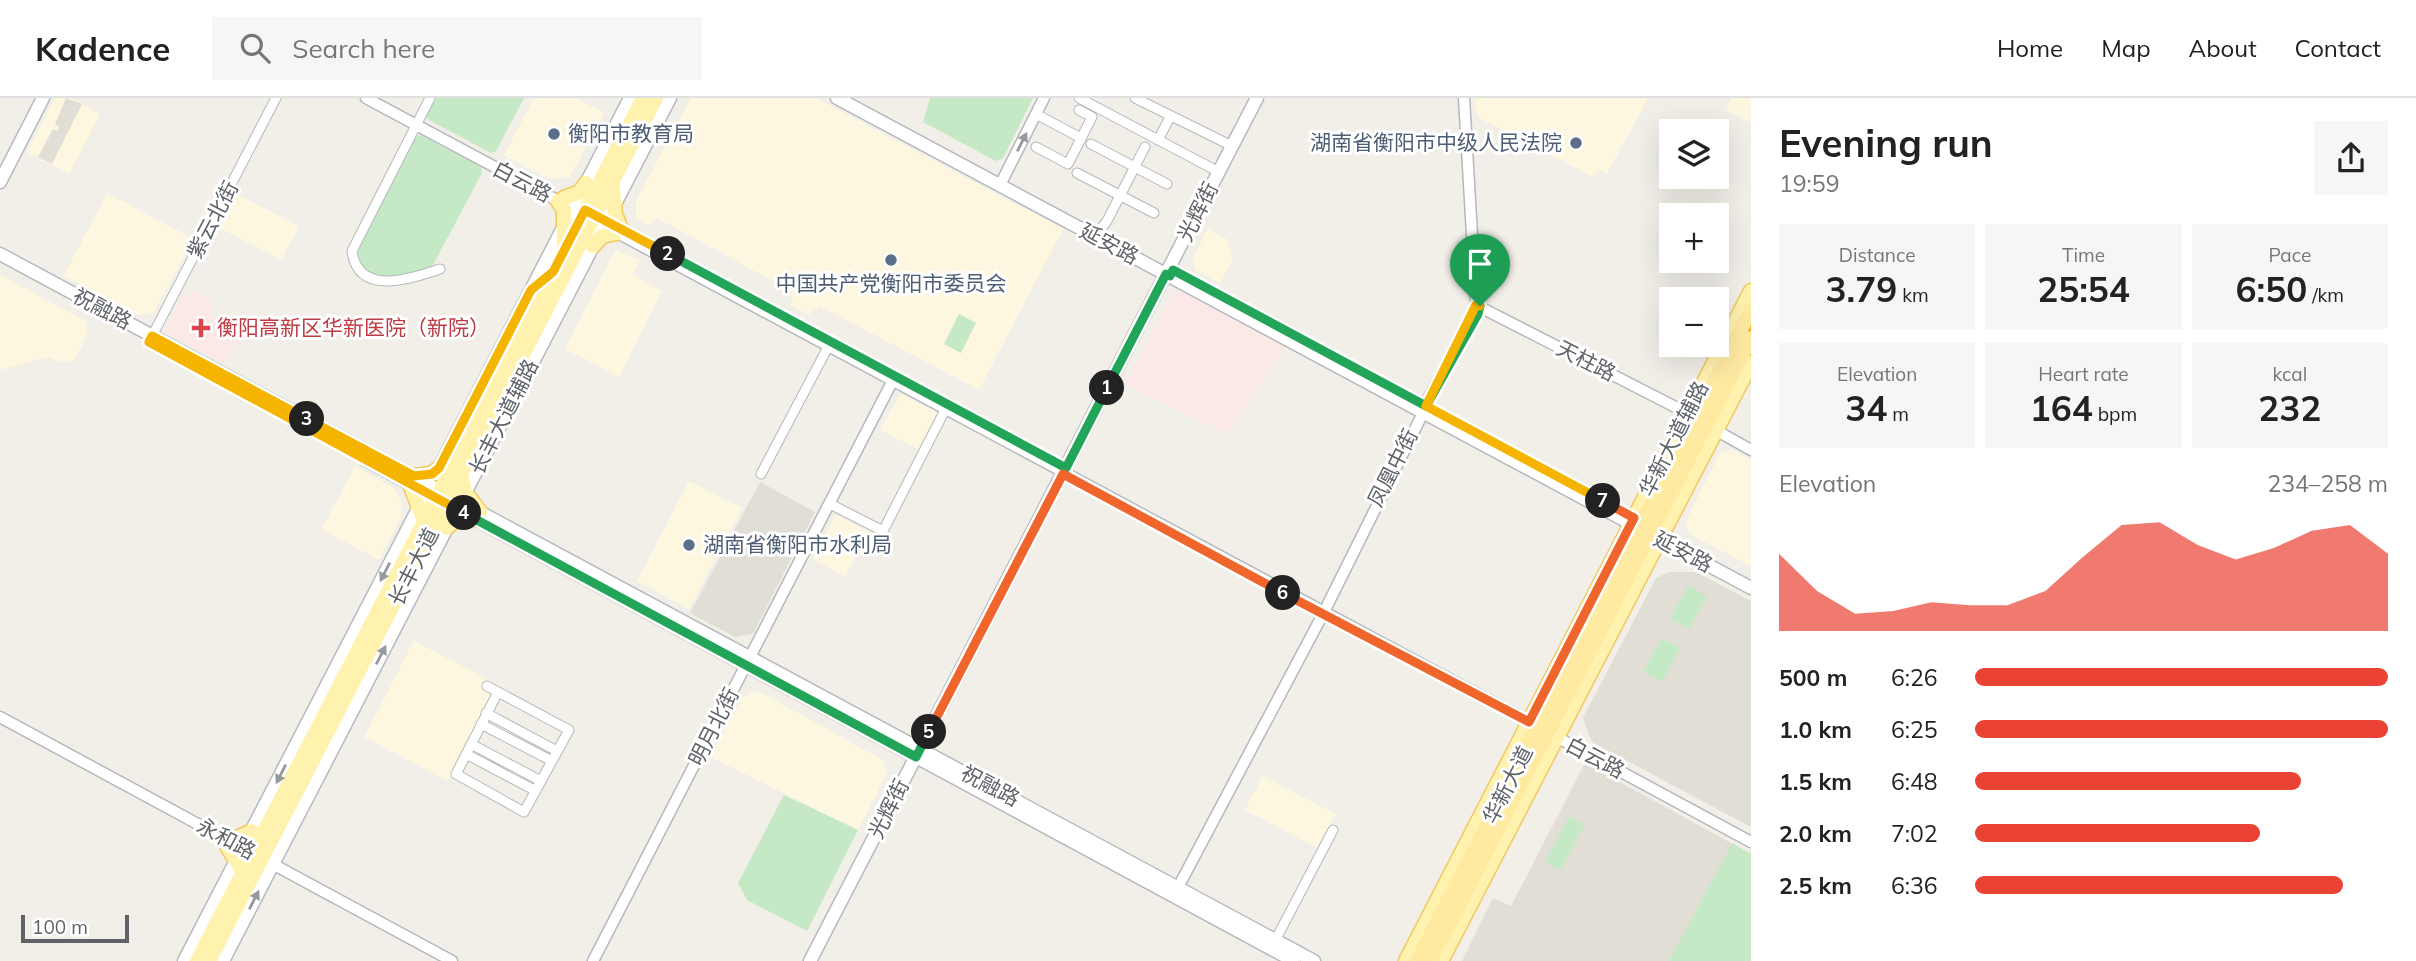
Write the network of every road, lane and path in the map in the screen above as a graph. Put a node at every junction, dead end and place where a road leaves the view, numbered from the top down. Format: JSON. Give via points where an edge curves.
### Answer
{"nodes":[{"id":1,"x":38,"y":98,"type":"edge"},
{"id":2,"x":43,"y":98,"type":"edge"},
{"id":3,"x":276,"y":98,"type":"edge"},
{"id":4,"x":366,"y":98,"type":"edge"},
{"id":5,"x":378,"y":98,"type":"edge"},
{"id":6,"x":430,"y":98,"type":"edge"},
{"id":7,"x":630,"y":98,"type":"edge"},
{"id":8,"x":643,"y":98,"type":"edge"},
{"id":9,"x":656,"y":98,"type":"edge"},
{"id":10,"x":670,"y":98,"type":"edge"},
{"id":11,"x":837,"y":98,"type":"edge"},
{"id":12,"x":852,"y":98,"type":"edge"},
{"id":13,"x":1044,"y":98,"type":"edge"},
{"id":14,"x":1135,"y":98,"type":"edge"},
{"id":15,"x":1259,"y":98,"type":"edge"},
{"id":16,"x":1466,"y":98,"type":"edge"},
{"id":17,"x":1085,"y":99,"type":"edge"},
{"id":18,"x":1079,"y":110,"type":"dead end"},
{"id":19,"x":1036,"y":114,"type":"junction"},
{"id":20,"x":1170,"y":117,"type":"junction"},
{"id":21,"x":417,"y":123,"type":"junction"},
{"id":22,"x":1081,"y":138,"type":"junction"},
{"id":23,"x":1158,"y":140,"type":"junction"},
{"id":24,"x":1091,"y":145,"type":"dead end"},
{"id":25,"x":1232,"y":146,"type":"junction"},
{"id":26,"x":1036,"y":147,"type":"dead end"},
{"id":27,"x":1145,"y":147,"type":"dead end"},
{"id":28,"x":1135,"y":167,"type":"junction"},
{"id":29,"x":0,"y":171,"type":"edge"},
{"id":30,"x":1219,"y":172,"type":"junction"},
{"id":31,"x":1077,"y":173,"type":"dead end"},
{"id":32,"x":0,"y":181,"type":"edge"},
{"id":33,"x":613,"y":182,"type":"junction"},
{"id":34,"x":1001,"y":182,"type":"junction"},
{"id":35,"x":586,"y":183,"type":"joint"},
{"id":36,"x":1167,"y":184,"type":"dead end"},
{"id":37,"x":1120,"y":195,"type":"junction"},
{"id":38,"x":613,"y":206,"type":"junction"},
{"id":39,"x":584,"y":212,"type":"junction"},
{"id":40,"x":1154,"y":213,"type":"dead end"},
{"id":41,"x":565,"y":224,"type":"junction"},
{"id":42,"x":1099,"y":230,"type":"junction"},
{"id":43,"x":619,"y":231,"type":"junction"},
{"id":44,"x":593,"y":246,"type":"junction"},
{"id":45,"x":564,"y":251,"type":"junction"},
{"id":46,"x":0,"y":254,"type":"edge"},
{"id":47,"x":0,"y":260,"type":"edge"},
{"id":48,"x":440,"y":269,"type":"dead end"},
{"id":49,"x":553,"y":272,"type":"junction"},
{"id":50,"x":1169,"y":272,"type":"junction"},
{"id":51,"x":531,"y":290,"type":"junction"},
{"id":52,"x":1751,"y":291,"type":"edge"},
{"id":53,"x":1478,"y":306,"type":"junction"},
{"id":54,"x":1751,"y":310,"type":"edge"},
{"id":55,"x":1751,"y":338,"type":"edge"},
{"id":56,"x":150,"y":339,"type":"junction"},
{"id":57,"x":828,"y":347,"type":"junction"},
{"id":58,"x":1751,"y":363,"type":"edge"},
{"id":59,"x":895,"y":383,"type":"junction"},
{"id":60,"x":1425,"y":409,"type":"junction"},
{"id":61,"x":945,"y":410,"type":"junction"},
{"id":62,"x":1701,"y":422,"type":"junction"},
{"id":63,"x":1751,"y":450,"type":"edge"},
{"id":64,"x":439,"y":468,"type":"junction"},
{"id":65,"x":1066,"y":472,"type":"junction"},
{"id":66,"x":761,"y":474,"type":"dead end"},
{"id":67,"x":412,"y":480,"type":"junction"},
{"id":68,"x":441,"y":500,"type":"junction"},
{"id":69,"x":834,"y":506,"type":"junction"},
{"id":70,"x":477,"y":515,"type":"junction"},
{"id":71,"x":446,"y":528,"type":"junction"},
{"id":72,"x":1646,"y":528,"type":"junction"},
{"id":73,"x":1751,"y":581,"type":"edge"},
{"id":74,"x":1751,"y":588,"type":"edge"},
{"id":75,"x":1323,"y":610,"type":"junction"},
{"id":76,"x":750,"y":662,"type":"junction"},
{"id":77,"x":359,"y":673,"type":"junction"},
{"id":78,"x":487,"y":686,"type":"dead end"},
{"id":79,"x":498,"y":692,"type":"junction"},
{"id":80,"x":486,"y":713,"type":"junction"},
{"id":81,"x":0,"y":717,"type":"edge"},
{"id":82,"x":0,"y":724,"type":"edge"},
{"id":83,"x":481,"y":724,"type":"junction"},
{"id":84,"x":1544,"y":728,"type":"junction"},
{"id":85,"x":306,"y":739,"type":"junction"},
{"id":86,"x":471,"y":744,"type":"junction"},
{"id":87,"x":557,"y":751,"type":"junction"},
{"id":88,"x":466,"y":754,"type":"junction"},
{"id":89,"x":920,"y":754,"type":"junction"},
{"id":90,"x":552,"y":761,"type":"junction"},
{"id":91,"x":541,"y":781,"type":"junction"},
{"id":92,"x":536,"y":791,"type":"junction"},
{"id":93,"x":1333,"y":830,"type":"dead end"},
{"id":94,"x":252,"y":831,"type":"joint"},
{"id":95,"x":1751,"y":840,"type":"edge"},
{"id":96,"x":249,"y":857,"type":"junction"},
{"id":97,"x":1176,"y":890,"type":"junction"},
{"id":98,"x":1276,"y":939,"type":"junction"},
{"id":99,"x":184,"y":961,"type":"edge"},
{"id":100,"x":197,"y":961,"type":"edge"},
{"id":101,"x":209,"y":961,"type":"edge"},
{"id":102,"x":223,"y":961,"type":"edge"},
{"id":103,"x":440,"y":961,"type":"edge"},
{"id":104,"x":452,"y":961,"type":"edge"},
{"id":105,"x":595,"y":961,"type":"edge"},
{"id":106,"x":810,"y":961,"type":"edge"},
{"id":107,"x":816,"y":961,"type":"edge"},
{"id":108,"x":1294,"y":961,"type":"edge"},
{"id":109,"x":1314,"y":961,"type":"edge"},
{"id":110,"x":1406,"y":961,"type":"edge"},
{"id":111,"x":1417,"y":961,"type":"edge"},
{"id":112,"x":1430,"y":961,"type":"edge"},
{"id":113,"x":1441,"y":961,"type":"edge"}],
"edges":[{"from":1,"to":29,"type":"main road"},
{"from":2,"to":32,"type":"main road"},
{"from":3,"to":56,"type":"street","name":"紫云北街"},
{"from":4,"to":21,"type":"street","name":"白云路"},
{"from":5,"to":21,"type":"street","name":"白云路"},
{"from":6,"to":21,"type":"street"},
{"from":7,"to":35,"type":"main road"},
{"from":8,"to":39,"type":"main road","name":"长丰大道"},
{"from":9,"to":33,"type":"main road","name":"长丰大道"},
{"from":10,"to":38,"type":"main road","name":"长丰大道辅路"},
{"from":11,"to":34,"type":"main road","name":"延安路"},
{"from":12,"to":34,"type":"main road","name":"延安路"},
{"from":13,"to":19,"type":"street"},
{"from":14,"to":20,"type":"street"},
{"from":15,"to":25,"type":"main road","name":"光辉街"},
{"from":15,"to":50,"type":"main road","name":"光辉街"},
{"from":16,"to":53,"type":"street","name":"凤凰中街"},
{"from":17,"to":23,"type":"street"},
{"from":18,"to":22,"type":"street","via":[[1093,117]]},
{"from":19,"to":22,"type":"street"},
{"from":34,"to":19,"type":"street","one_way":true},
{"from":20,"to":23,"type":"street"},
{"from":20,"to":25,"type":"street"},
{"from":21,"to":39,"type":"street","name":"白云路"},
{"from":21,"to":48,"type":"street","via":[[352,251],[361,272],[377,281],[407,280]]},
{"from":22,"to":26,"type":"street","via":[[1068,164]]},
{"from":23,"to":30,"type":"street"},
{"from":24,"to":28,"type":"street"},
{"from":25,"to":30,"type":"main road","name":"光辉街"},
{"from":27,"to":28,"type":"street"},
{"from":28,"to":36,"type":"street"},
{"from":28,"to":37,"type":"street"},
{"from":30,"to":50,"type":"main road","name":"光辉街"},
{"from":31,"to":37,"type":"street"},
{"from":33,"to":38,"type":"main road"},
{"from":33,"to":39,"type":"main road","name":"长丰大道"},
{"from":34,"to":42,"type":"main road","name":"延安路"},
{"from":34,"to":50,"type":"main road","name":"延安路"},
{"from":35,"to":39,"type":"main road","via":[[580,192]]},
{"from":37,"to":40,"type":"street"},
{"from":37,"to":42,"type":"street"},
{"from":38,"to":39,"type":"main road","name":"长丰大道辅路"},
{"from":38,"to":43,"type":"main road"},
{"from":39,"to":41,"type":"main road"},
{"from":39,"to":43,"type":"street","name":"白云路"},
{"from":39,"to":44,"type":"main road","name":"长丰大道辅路"},
{"from":39,"to":45,"type":"main road","name":"长丰大道"},
{"from":39,"to":68,"type":"main road","name":"长丰大道","via":[[461,475]]},
{"from":41,"to":45,"type":"main road"},
{"from":41,"to":51,"type":"main road","name":"长丰大道辅路"},
{"from":42,"to":50,"type":"main road","name":"延安路"},
{"from":43,"to":44,"type":"main road","via":[[602,236]]},
{"from":43,"to":57,"type":"street","name":"白云路"},
{"from":43,"to":65,"type":"street","name":"白云路"},
{"from":44,"to":68,"type":"main road","name":"长丰大道辅路"},
{"from":45,"to":49,"type":"main road","name":"长丰大道"},
{"from":46,"to":56,"type":"main road","name":"祝融路"},
{"from":47,"to":56,"type":"main road","name":"祝融路"},
{"from":49,"to":51,"type":"main road"},
{"from":49,"to":68,"type":"main road","name":"长丰大道"},
{"from":50,"to":60,"type":"main road","name":"延安路"},
{"from":50,"to":65,"type":"main road","name":"光辉街"},
{"from":51,"to":64,"type":"main road","name":"长丰大道辅路"},
{"from":52,"to":62,"type":"main road","name":"华新大道辅路"},
{"from":53,"to":60,"type":"street","name":"凤凰中街"},
{"from":53,"to":62,"type":"street","name":"天柱路"},
{"from":54,"to":62,"type":"highway","name":"华新大道"},
{"from":55,"to":62,"type":"highway","name":"华新大道"},
{"from":56,"to":67,"type":"main road","name":"祝融路"},
{"from":57,"to":59,"type":"street","name":"白云路"},
{"from":57,"to":66,"type":"street"},
{"from":58,"to":62,"type":"main road","name":"华新大道辅路"},
{"from":59,"to":61,"type":"street","name":"白云路"},
{"from":59,"to":69,"type":"street","name":"明月北街"},
{"from":59,"to":76,"type":"street","name":"明月北街"},
{"from":60,"to":72,"type":"main road","name":"延安路"},
{"from":60,"to":75,"type":"street","name":"凤凰中街"},
{"from":61,"to":65,"type":"street","name":"白云路"},
{"from":61,"to":69,"type":"street","via":[[883,531]]},
{"from":62,"to":63,"type":"street","name":"天柱路"},
{"from":62,"to":72,"type":"highway","name":"华新大道"},
{"from":62,"to":72,"type":"main road","name":"华新大道辅路"},
{"from":64,"to":67,"type":"main road"},
{"from":64,"to":68,"type":"main road","name":"长丰大道辅路"},
{"from":65,"to":75,"type":"street","name":"白云路"},
{"from":65,"to":89,"type":"main road","name":"光辉街"},
{"from":67,"to":68,"type":"main road"},
{"from":67,"to":68,"type":"main road","name":"祝融路"},
{"from":68,"to":70,"type":"main road"},
{"from":68,"to":71,"type":"main road","name":"长丰大道辅路"},
{"from":68,"to":77,"type":"main road","name":"长丰大道"},
{"from":68,"to":77,"type":"main road","name":"长丰大道"},
{"from":68,"to":85,"type":"main road","name":"长丰大道辅路","one_way":true},
{"from":69,"to":76,"type":"street","name":"明月北街"},
{"from":70,"to":71,"type":"main road","via":[[456,520]]},
{"from":70,"to":76,"type":"main road","name":"祝融路"},
{"from":77,"to":71,"type":"main road","name":"长丰大道辅路","one_way":true},
{"from":72,"to":73,"type":"main road","name":"延安路"},
{"from":72,"to":74,"type":"main road","name":"延安路"},
{"from":72,"to":84,"type":"highway","name":"华新大道"},
{"from":72,"to":84,"type":"main road","name":"华新大道辅路"},
{"from":75,"to":84,"type":"street","name":"白云路"},
{"from":75,"to":97,"type":"street","name":"凤凰中街"},
{"from":76,"to":89,"type":"main road","name":"祝融路"},
{"from":76,"to":105,"type":"street","name":"明月北街"},
{"from":77,"to":85,"type":"main road","name":"长丰大道"},
{"from":77,"to":96,"type":"main road","name":"长丰大道"},
{"from":78,"to":79,"type":"street"},
{"from":79,"to":80,"type":"street"},
{"from":79,"to":87,"type":"street","via":[[569,730]]},
{"from":80,"to":83,"type":"street"},
{"from":80,"to":87,"type":"street"},
{"from":81,"to":96,"type":"street","name":"永和路"},
{"from":82,"to":96,"type":"street","name":"永和路"},
{"from":83,"to":86,"type":"street"},
{"from":83,"to":90,"type":"street"},
{"from":84,"to":95,"type":"street","name":"白云路"},
{"from":84,"to":110,"type":"main road","name":"华新大道辅路"},
{"from":84,"to":111,"type":"highway","name":"华新大道"},
{"from":84,"to":112,"type":"highway","name":"华新大道"},
{"from":84,"to":113,"type":"main road","name":"华新大道辅路"},
{"from":85,"to":94,"type":"main road","name":"长丰大道辅路","one_way":true},
{"from":85,"to":96,"type":"main road","name":"长丰大道"},
{"from":86,"to":88,"type":"street"},
{"from":86,"to":91,"type":"street"},
{"from":87,"to":90,"type":"street"},
{"from":88,"to":92,"type":"street"},
{"from":88,"to":92,"type":"street","via":[[458,777],[524,812]]},
{"from":89,"to":97,"type":"main road","name":"祝融路"},
{"from":89,"to":106,"type":"main road","name":"光辉街"},
{"from":89,"to":107,"type":"main road","name":"光辉街"},
{"from":90,"to":91,"type":"street"},
{"from":91,"to":92,"type":"street"},
{"from":93,"to":98,"type":"street"},
{"from":94,"to":96,"type":"main road","via":[[237,838]]},
{"from":96,"to":99,"type":"main road"},
{"from":96,"to":100,"type":"main road","name":"长丰大道"},
{"from":96,"to":101,"type":"main road","name":"长丰大道"},
{"from":102,"to":96,"type":"main road","one_way":true},
{"from":96,"to":103,"type":"street","name":"永和路"},
{"from":96,"to":104,"type":"street","name":"永和路"},
{"from":97,"to":98,"type":"main road","name":"祝融路"},
{"from":97,"to":108,"type":"main road","name":"祝融路"},
{"from":98,"to":109,"type":"main road","name":"祝融路"}]}
